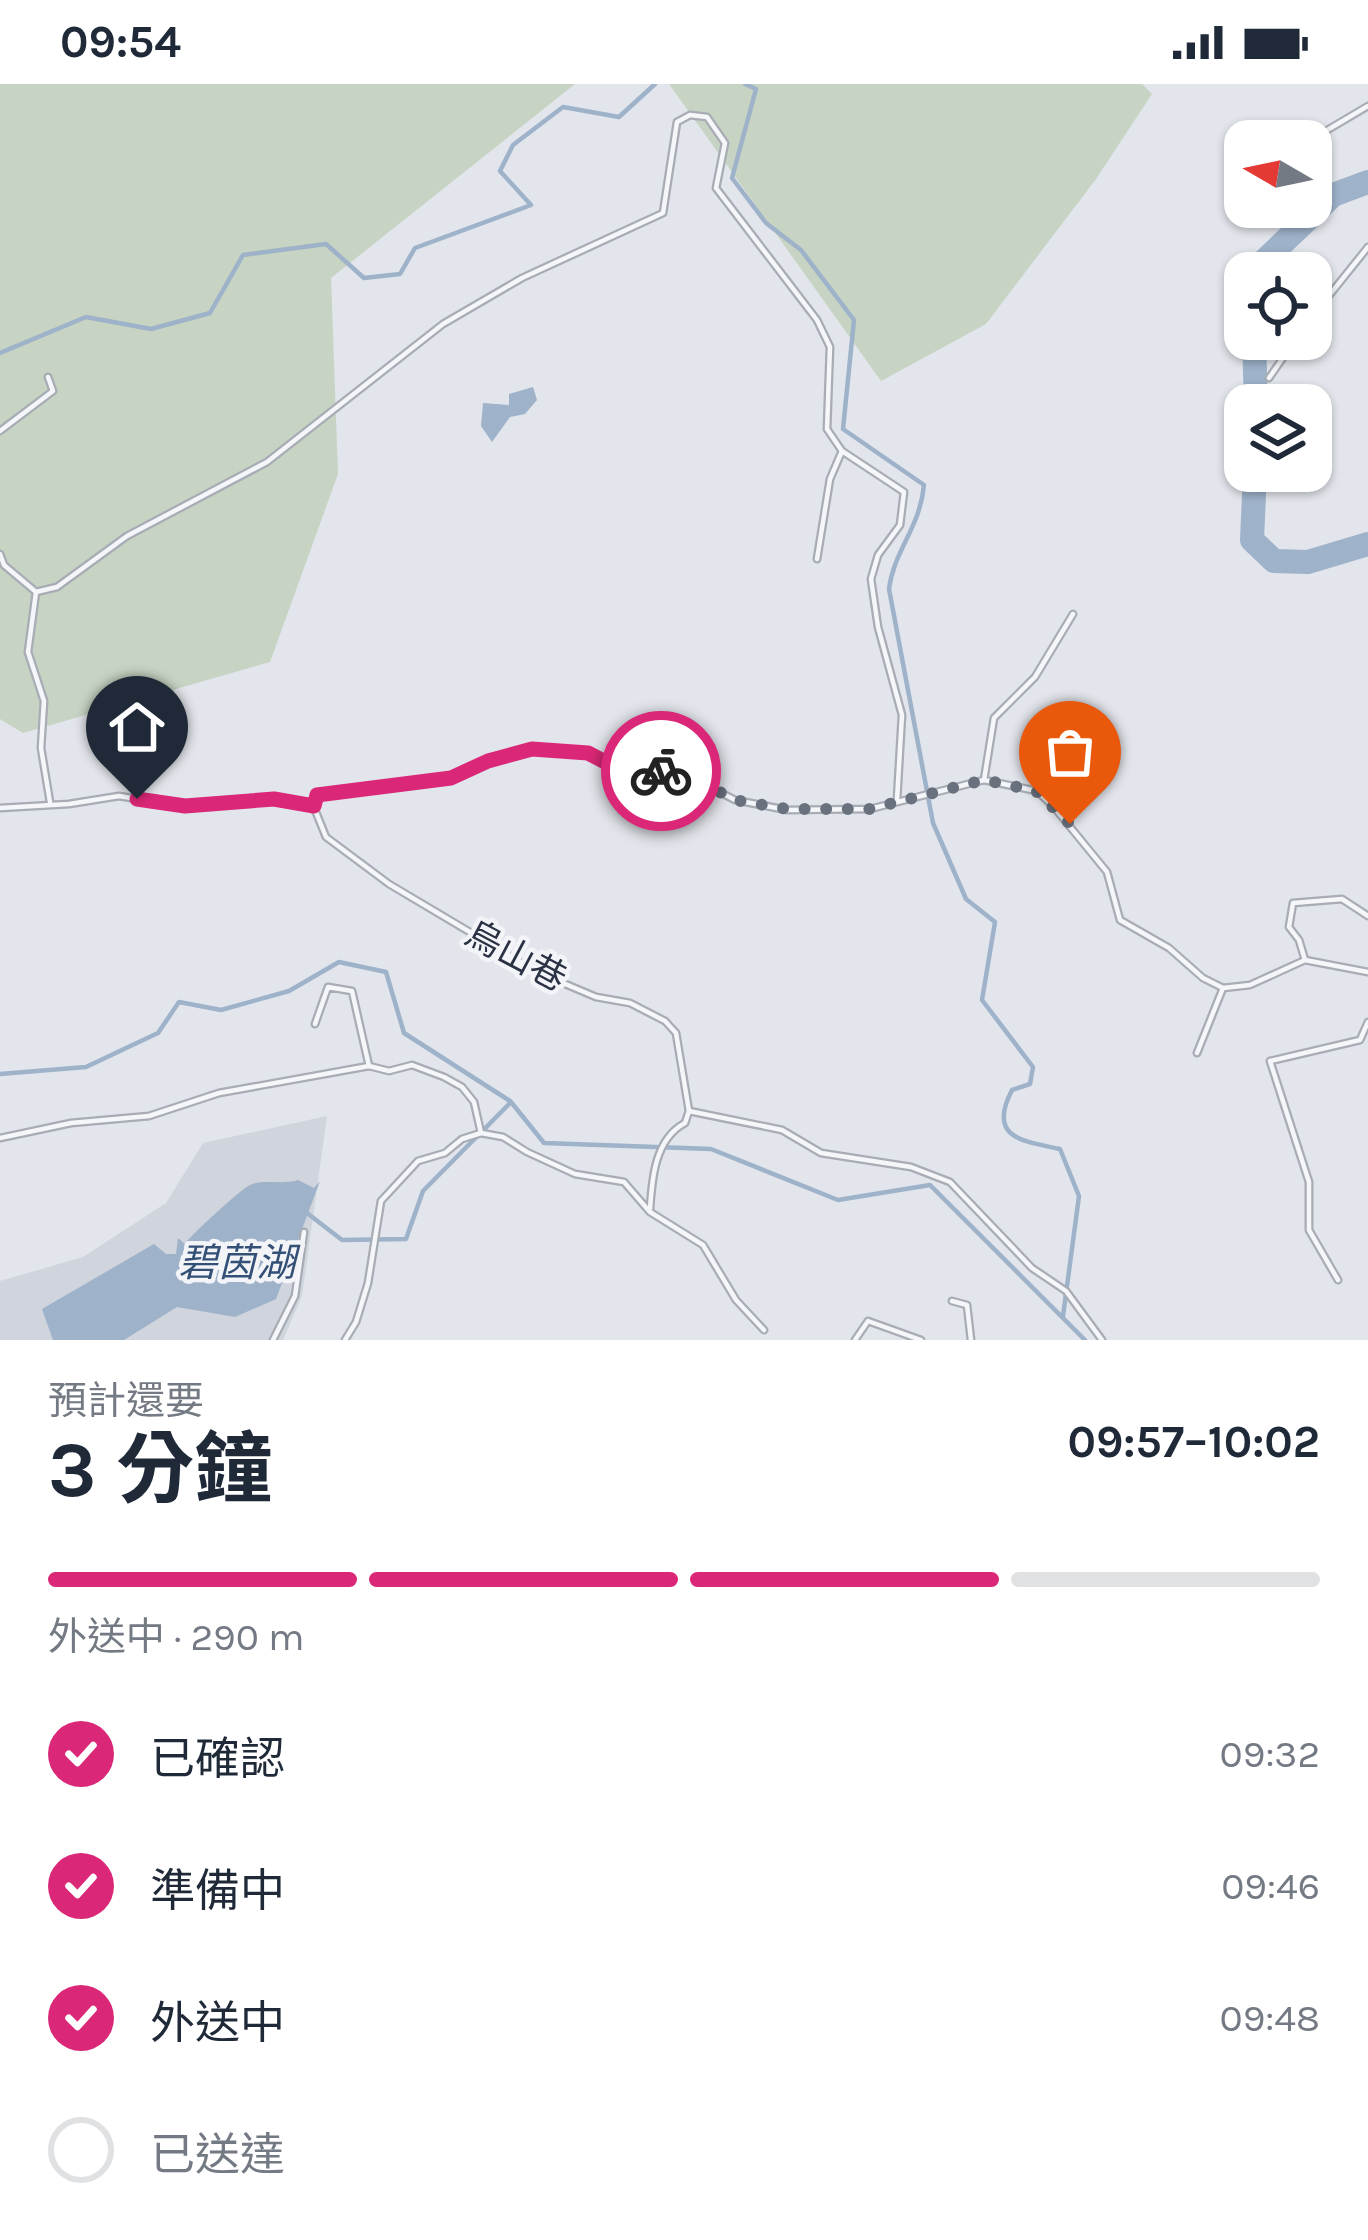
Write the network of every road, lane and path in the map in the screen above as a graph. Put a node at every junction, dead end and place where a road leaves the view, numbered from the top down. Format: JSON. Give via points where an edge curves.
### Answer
{"nodes":[{"id":1,"x":1368,"y":106,"type":"edge"},
{"id":2,"x":1332,"y":127,"type":"edge"},
{"id":3,"x":1368,"y":247,"type":"edge"},
{"id":4,"x":1332,"y":292,"type":"edge"},
{"id":5,"x":1281,"y":360,"type":"edge"},
{"id":6,"x":48,"y":377,"type":"dead end"},
{"id":7,"x":1269,"y":377,"type":"dead end"},
{"id":8,"x":0,"y":431,"type":"edge"},
{"id":9,"x":842,"y":451,"type":"junction"},
{"id":10,"x":0,"y":554,"type":"edge"},
{"id":11,"x":817,"y":559,"type":"dead end"},
{"id":12,"x":37,"y":592,"type":"junction"},
{"id":13,"x":1073,"y":614,"type":"dead end"},
{"id":14,"x":984,"y":780,"type":"junction"},
{"id":15,"x":898,"y":800,"type":"junction"},
{"id":16,"x":50,"y":802,"type":"junction"},
{"id":17,"x":314,"y":806,"type":"junction"},
{"id":18,"x":0,"y":808,"type":"edge"},
{"id":19,"x":1368,"y":916,"type":"edge"},
{"id":20,"x":1305,"y":960,"type":"junction"},
{"id":21,"x":1368,"y":972,"type":"edge"},
{"id":22,"x":1223,"y":988,"type":"junction"},
{"id":23,"x":1368,"y":1022,"type":"edge"},
{"id":24,"x":315,"y":1024,"type":"dead end"},
{"id":25,"x":1197,"y":1053,"type":"dead end"},
{"id":26,"x":369,"y":1066,"type":"junction"},
{"id":27,"x":688,"y":1111,"type":"junction"},
{"id":28,"x":481,"y":1132,"type":"junction"},
{"id":29,"x":0,"y":1138,"type":"edge"},
{"id":30,"x":650,"y":1212,"type":"junction"},
{"id":31,"x":304,"y":1232,"type":"dead end"},
{"id":32,"x":1338,"y":1280,"type":"dead end"},
{"id":33,"x":952,"y":1301,"type":"dead end"},
{"id":34,"x":764,"y":1330,"type":"dead end"},
{"id":35,"x":273,"y":1340,"type":"edge"},
{"id":36,"x":345,"y":1340,"type":"edge"},
{"id":37,"x":855,"y":1340,"type":"edge"},
{"id":38,"x":920,"y":1340,"type":"edge"},
{"id":39,"x":971,"y":1340,"type":"edge"},
{"id":40,"x":1102,"y":1340,"type":"edge"}],
"edges":[{"from":1,"to":2,"type":"lane"},
{"from":3,"to":4,"type":"lane"},
{"from":5,"to":7,"type":"lane"},
{"from":6,"to":8,"type":"lane","via":[[53,391]]},
{"from":9,"to":11,"type":"lane"},
{"from":9,"to":12,"type":"lane","via":[[827,429],[830,346],[716,188],[724,143],[707,117],[690,115],[676,122],[663,213],[443,324],[267,462]]},
{"from":9,"to":15,"type":"lane","via":[[904,492],[899,525],[871,579],[902,715]]},
{"from":10,"to":12,"type":"lane"},
{"from":12,"to":16,"type":"lane","via":[[28,652],[44,700]]},
{"from":13,"to":14,"type":"lane","via":[[1035,677],[994,718]]},
{"from":14,"to":15,"type":"lane"},
{"from":14,"to":22,"type":"lane","via":[[1036,791],[1107,872],[1120,920]]},
{"from":15,"to":17,"type":"lane","via":[[870,809],[787,809],[735,800],[681,772],[628,774],[588,753],[532,749],[451,778],[317,795]]},
{"from":16,"to":17,"type":"lane","via":[[119,796],[185,806],[274,799]]},
{"from":16,"to":18,"type":"lane"},
{"from":17,"to":27,"type":"lane","name":"烏山巷","via":[[326,837],[389,884],[537,972],[665,1021],[676,1033]]},
{"from":19,"to":20,"type":"lane","via":[[1342,898],[1293,903],[1289,927]]},
{"from":20,"to":21,"type":"lane"},
{"from":20,"to":22,"type":"lane"},
{"from":22,"to":25,"type":"lane"},
{"from":23,"to":32,"type":"lane","via":[[1360,1040],[1270,1061],[1309,1182],[1309,1230]]},
{"from":24,"to":26,"type":"lane","via":[[328,987],[352,991]]},
{"from":26,"to":28,"type":"lane","via":[[412,1065],[462,1087]]},
{"from":26,"to":29,"type":"lane","via":[[219,1093],[148,1116]]},
{"from":27,"to":30,"type":"lane","via":[[659,1155]]},
{"from":27,"to":40,"type":"lane","via":[[782,1130],[821,1153],[911,1167],[950,1182],[1032,1268],[1066,1291]]},
{"from":28,"to":30,"type":"lane","via":[[563,1169],[624,1182]]},
{"from":28,"to":36,"type":"lane","via":[[418,1161],[381,1202],[368,1283]]},
{"from":30,"to":34,"type":"lane","via":[[703,1245]]},
{"from":31,"to":35,"type":"lane","via":[[296,1296]]},
{"from":33,"to":39,"type":"lane","via":[[967,1305]]},
{"from":37,"to":38,"type":"lane","via":[[868,1321]]}]}
